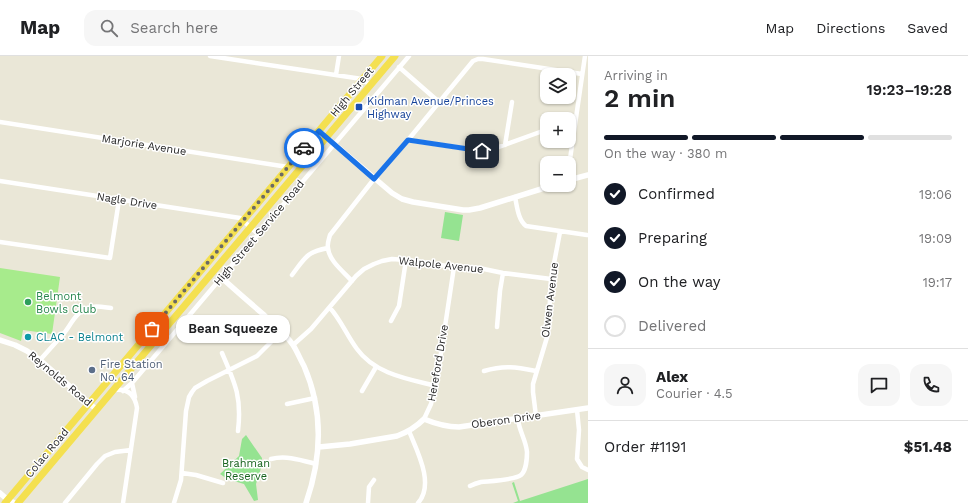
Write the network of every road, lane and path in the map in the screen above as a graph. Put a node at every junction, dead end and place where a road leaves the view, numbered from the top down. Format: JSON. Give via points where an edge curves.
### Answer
{"nodes":[{"id":1,"x":210,"y":56,"type":"edge"},
{"id":2,"x":339,"y":56,"type":"edge"},
{"id":3,"x":382,"y":56,"type":"edge"},
{"id":4,"x":395,"y":56,"type":"edge"},
{"id":5,"x":408,"y":56,"type":"edge"},
{"id":6,"x":584,"y":56,"type":"edge"},
{"id":7,"x":399,"y":67,"type":"junction"},
{"id":8,"x":582,"y":74,"type":"junction"},
{"id":9,"x":336,"y":75,"type":"junction"},
{"id":10,"x":362,"y":79,"type":"junction"},
{"id":11,"x":370,"y":85,"type":"junction"},
{"id":12,"x":439,"y":102,"type":"junction"},
{"id":13,"x":512,"y":102,"type":"dead end"},
{"id":14,"x":575,"y":112,"type":"edge"},
{"id":15,"x":0,"y":122,"type":"edge"},
{"id":16,"x":319,"y":131,"type":"junction"},
{"id":17,"x":540,"y":132,"type":"edge"},
{"id":18,"x":326,"y":138,"type":"junction"},
{"id":19,"x":408,"y":140,"type":"junction"},
{"id":20,"x":334,"y":145,"type":"junction"},
{"id":21,"x":505,"y":145,"type":"junction"},
{"id":22,"x":288,"y":167,"type":"junction"},
{"id":23,"x":588,"y":175,"type":"edge"},
{"id":24,"x":576,"y":178,"type":"edge"},
{"id":25,"x":374,"y":179,"type":"junction"},
{"id":26,"x":0,"y":181,"type":"edge"},
{"id":27,"x":540,"y":189,"type":"edge"},
{"id":28,"x":515,"y":197,"type":"junction"},
{"id":29,"x":119,"y":200,"type":"junction"},
{"id":30,"x":243,"y":221,"type":"junction"},
{"id":31,"x":251,"y":228,"type":"junction"},
{"id":32,"x":560,"y":232,"type":"junction"},
{"id":33,"x":258,"y":234,"type":"junction"},
{"id":34,"x":587,"y":235,"type":"dead end"},
{"id":35,"x":0,"y":242,"type":"edge"},
{"id":36,"x":328,"y":248,"type":"junction"},
{"id":37,"x":406,"y":260,"type":"junction"},
{"id":38,"x":454,"y":267,"type":"junction"},
{"id":39,"x":503,"y":273,"type":"junction"},
{"id":40,"x":292,"y":274,"type":"dead end"},
{"id":41,"x":222,"y":278,"type":"junction"},
{"id":42,"x":551,"y":279,"type":"junction"},
{"id":43,"x":352,"y":281,"type":"junction"},
{"id":44,"x":111,"y":308,"type":"dead end"},
{"id":45,"x":330,"y":308,"type":"junction"},
{"id":46,"x":391,"y":321,"type":"dead end"},
{"id":47,"x":497,"y":327,"type":"dead end"},
{"id":48,"x":282,"y":331,"type":"junction"},
{"id":49,"x":0,"y":340,"type":"edge"},
{"id":50,"x":293,"y":345,"type":"junction"},
{"id":51,"x":222,"y":353,"type":"dead end"},
{"id":52,"x":40,"y":360,"type":"junction"},
{"id":53,"x":376,"y":366,"type":"junction"},
{"id":54,"x":229,"y":370,"type":"junction"},
{"id":55,"x":484,"y":371,"type":"dead end"},
{"id":56,"x":536,"y":371,"type":"junction"},
{"id":57,"x":132,"y":383,"type":"junction"},
{"id":58,"x":436,"y":386,"type":"junction"},
{"id":59,"x":114,"y":390,"type":"junction"},
{"id":60,"x":123,"y":391,"type":"junction"},
{"id":61,"x":362,"y":391,"type":"dead end"},
{"id":62,"x":315,"y":398,"type":"junction"},
{"id":63,"x":135,"y":399,"type":"junction"},
{"id":64,"x":90,"y":403,"type":"junction"},
{"id":65,"x":288,"y":404,"type":"dead end"},
{"id":66,"x":588,"y":408,"type":"edge"},
{"id":67,"x":97,"y":410,"type":"junction"},
{"id":68,"x":577,"y":410,"type":"junction"},
{"id":69,"x":536,"y":416,"type":"junction"},
{"id":70,"x":424,"y":419,"type":"junction"},
{"id":71,"x":518,"y":419,"type":"junction"},
{"id":72,"x":238,"y":431,"type":"dead end"},
{"id":73,"x":409,"y":431,"type":"junction"},
{"id":74,"x":319,"y":447,"type":"junction"},
{"id":75,"x":131,"y":450,"type":"junction"},
{"id":76,"x":271,"y":459,"type":"dead end"},
{"id":77,"x":316,"y":464,"type":"junction"},
{"id":78,"x":588,"y":470,"type":"edge"},
{"id":79,"x":182,"y":473,"type":"junction"},
{"id":80,"x":374,"y":480,"type":"dead end"},
{"id":81,"x":223,"y":483,"type":"dead end"},
{"id":82,"x":470,"y":486,"type":"dead end"},
{"id":83,"x":0,"y":493,"type":"edge"},
{"id":84,"x":12,"y":502,"type":"edge"},
{"id":85,"x":65,"y":503,"type":"edge"},
{"id":86,"x":123,"y":503,"type":"edge"},
{"id":87,"x":174,"y":503,"type":"edge"},
{"id":88,"x":306,"y":503,"type":"edge"},
{"id":89,"x":368,"y":503,"type":"edge"},
{"id":90,"x":418,"y":503,"type":"edge"}],
"edges":[{"from":1,"to":9,"type":"street"},
{"from":2,"to":9,"type":"street"},
{"from":3,"to":10,"type":"highway","name":"High Street"},
{"from":4,"to":11,"type":"highway","name":"High Street"},
{"from":5,"to":7,"type":"street","name":"High Street Service Road"},
{"from":6,"to":8,"type":"street"},
{"from":7,"to":12,"type":"street"},
{"from":7,"to":20,"type":"street","name":"High Street Service Road"},
{"from":8,"to":12,"type":"street","via":[[476,59]]},
{"from":8,"to":14,"type":"street"},
{"from":9,"to":10,"type":"street"},
{"from":10,"to":11,"type":"street"},
{"from":10,"to":16,"type":"highway","name":"High Street"},
{"from":11,"to":18,"type":"highway","name":"High Street"},
{"from":12,"to":19,"type":"street"},
{"from":13,"to":21,"type":"street"},
{"from":15,"to":22,"type":"street","name":"Marjorie Avenue"},
{"from":16,"to":18,"type":"street"},
{"from":16,"to":22,"type":"highway","name":"High Street"},
{"from":17,"to":21,"type":"street"},
{"from":18,"to":20,"type":"street"},
{"from":18,"to":31,"type":"highway","name":"High Street"},
{"from":19,"to":21,"type":"street","via":[[482,151]]},
{"from":19,"to":25,"type":"street"},
{"from":20,"to":25,"type":"street"},
{"from":20,"to":33,"type":"street","name":"High Street Service Road"},
{"from":22,"to":30,"type":"highway","name":"High Street"},
{"from":23,"to":24,"type":"street"},
{"from":25,"to":28,"type":"street","via":[[402,199],[463,210],[480,208]]},
{"from":25,"to":36,"type":"street","via":[[330,235]]},
{"from":26,"to":29,"type":"street","name":"Nagle Drive"},
{"from":27,"to":28,"type":"street"},
{"from":28,"to":32,"type":"street","via":[[523,224]]},
{"from":29,"to":30,"type":"street","name":"Nagle Drive","via":[[240,218]]},
{"from":29,"to":35,"type":"street","via":[[110,258]]},
{"from":30,"to":31,"type":"street","name":"Nagle Drive"},
{"from":30,"to":64,"type":"highway","name":"High Street"},
{"from":31,"to":33,"type":"street"},
{"from":31,"to":59,"type":"highway","name":"High Street"},
{"from":32,"to":34,"type":"street"},
{"from":32,"to":42,"type":"street","name":"Olwen Avenue"},
{"from":33,"to":41,"type":"street","name":"High Street Service Road"},
{"from":36,"to":40,"type":"street","via":[[315,250],[309,254]]},
{"from":36,"to":43,"type":"street","via":[[334,262]]},
{"from":37,"to":38,"type":"street","name":"Walpole Avenue"},
{"from":37,"to":43,"type":"street","name":"Walpole Avenue","via":[[392,259],[374,264],[364,269]]},
{"from":37,"to":46,"type":"street","via":[[398,306]]},
{"from":38,"to":39,"type":"street","name":"Walpole Avenue","via":[[479,268]]},
{"from":38,"to":58,"type":"street","name":"Hereford Drive"},
{"from":39,"to":42,"type":"street","name":"Walpole Avenue"},
{"from":39,"to":47,"type":"street"},
{"from":41,"to":48,"type":"street"},
{"from":41,"to":57,"type":"street","name":"High Street Service Road"},
{"from":42,"to":56,"type":"street","name":"Olwen Avenue","via":[[549,328]]},
{"from":43,"to":45,"type":"street","name":"Walpole Avenue"},
{"from":44,"to":52,"type":"street","via":[[86,308]]},
{"from":45,"to":50,"type":"street","name":"Walpole Avenue","via":[[311,330]]},
{"from":45,"to":53,"type":"street","via":[[357,350]]},
{"from":48,"to":50,"type":"street"},
{"from":48,"to":54,"type":"street","via":[[257,356]]},
{"from":49,"to":52,"type":"street","name":"Reynolds Road","via":[[15,345]]},
{"from":50,"to":62,"type":"street"},
{"from":51,"to":54,"type":"street"},
{"from":52,"to":64,"type":"street","name":"Reynolds Road"},
{"from":53,"to":58,"type":"street","via":[[401,377]]},
{"from":53,"to":61,"type":"street"},
{"from":54,"to":72,"type":"street","via":[[239,402]]},
{"from":54,"to":79,"type":"street","via":[[195,388],[189,397]]},
{"from":55,"to":56,"type":"street","via":[[508,366]]},
{"from":56,"to":69,"type":"street","name":"Olwen Avenue","via":[[533,392]]},
{"from":57,"to":60,"type":"street","name":"High Street Service Road"},
{"from":57,"to":63,"type":"street"},
{"from":58,"to":70,"type":"street","name":"Hereford Drive"},
{"from":59,"to":60,"type":"street"},
{"from":59,"to":67,"type":"highway","name":"High Street"},
{"from":60,"to":63,"type":"street"},
{"from":62,"to":65,"type":"street"},
{"from":62,"to":74,"type":"street"},
{"from":63,"to":75,"type":"street","via":[[137,413]]},
{"from":64,"to":67,"type":"street","name":"Reynolds Road"},
{"from":64,"to":84,"type":"highway","name":"Colac Road"},
{"from":66,"to":68,"type":"street","name":"Oberon Drive"},
{"from":67,"to":84,"type":"highway","name":"Colac Road"},
{"from":68,"to":69,"type":"street","name":"Oberon Drive"},
{"from":68,"to":78,"type":"street","via":[[580,430],[577,459],[582,467]]},
{"from":69,"to":71,"type":"street","name":"Oberon Drive"},
{"from":70,"to":71,"type":"street","name":"Oberon Drive","via":[[448,427]]},
{"from":70,"to":73,"type":"street","name":"Hereford Drive"},
{"from":71,"to":82,"type":"street","via":[[527,452],[523,473],[514,478]]},
{"from":73,"to":74,"type":"street","name":"Hereford Drive","via":[[397,436]]},
{"from":73,"to":90,"type":"street","via":[[424,472],[424,493]]},
{"from":74,"to":77,"type":"street"},
{"from":75,"to":85,"type":"street","via":[[105,456]]},
{"from":75,"to":86,"type":"street"},
{"from":76,"to":77,"type":"street","via":[[280,457]]},
{"from":77,"to":88,"type":"street"},
{"from":79,"to":81,"type":"street"},
{"from":79,"to":87,"type":"street"},
{"from":80,"to":89,"type":"street","via":[[369,487]]},
{"from":83,"to":84,"type":"street"}]}
